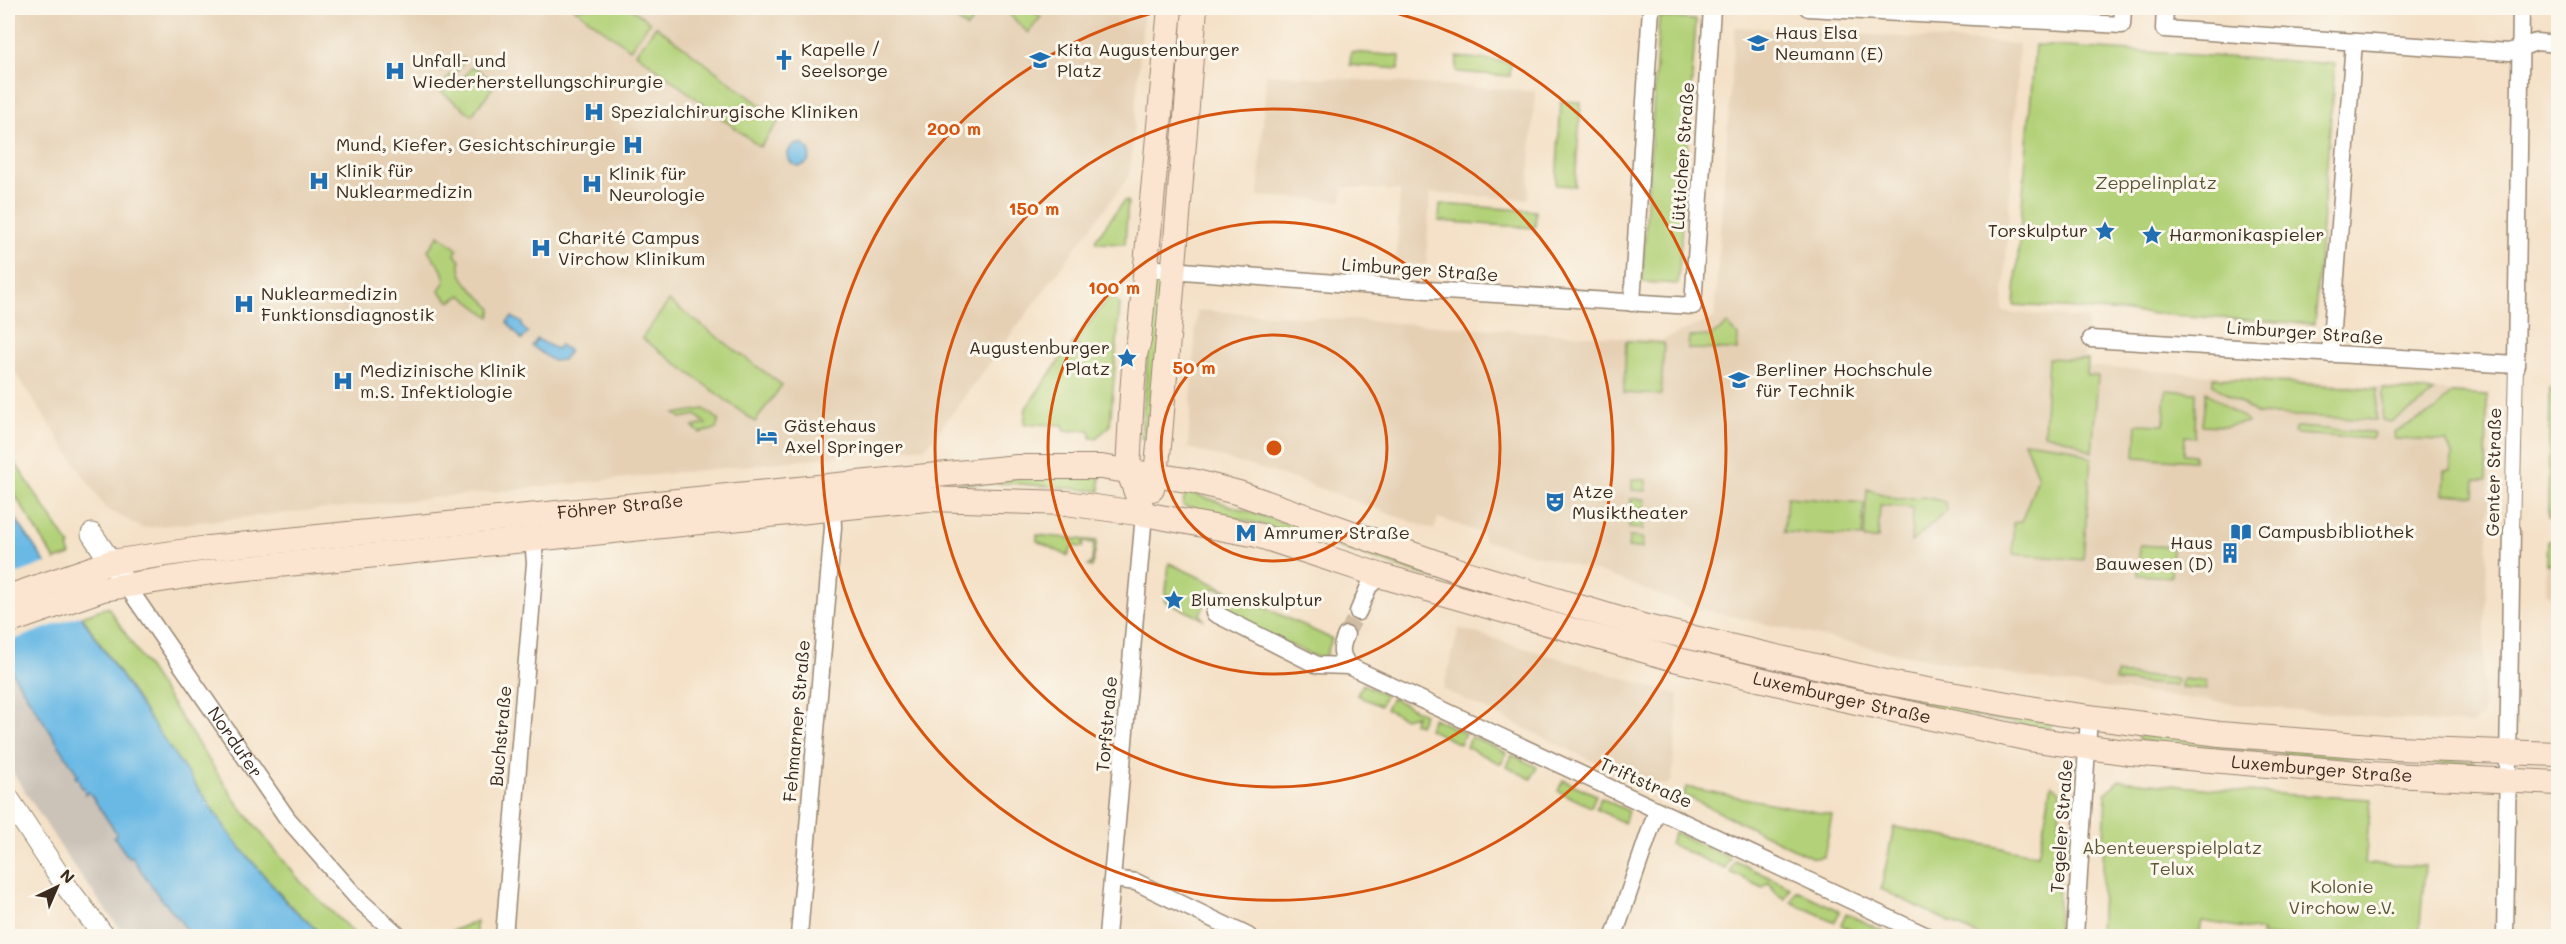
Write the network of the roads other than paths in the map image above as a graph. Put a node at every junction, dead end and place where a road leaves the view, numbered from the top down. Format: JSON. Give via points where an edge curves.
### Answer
{"nodes":[{"id":1,"x":1170,"y":8,"type":"edge"},
{"id":2,"x":1195,"y":8,"type":"edge"},
{"id":3,"x":1651,"y":8,"type":"edge"},
{"id":4,"x":1712,"y":8,"type":"edge"},
{"id":5,"x":1808,"y":8,"type":"edge"},
{"id":6,"x":2123,"y":8,"type":"edge"},
{"id":7,"x":2165,"y":8,"type":"edge"},
{"id":8,"x":2521,"y":8,"type":"edge"},
{"id":9,"x":2354,"y":42,"type":"junction"},
{"id":10,"x":2559,"y":44,"type":"edge"},
{"id":11,"x":2520,"y":48,"type":"junction"},
{"id":12,"x":1145,"y":268,"type":"junction"},
{"id":13,"x":1174,"y":271,"type":"junction"},
{"id":14,"x":1632,"y":303,"type":"junction"},
{"id":15,"x":1693,"y":306,"type":"joint"},
{"id":16,"x":2091,"y":339,"type":"dead end"},
{"id":17,"x":2330,"y":354,"type":"junction"},
{"id":18,"x":2516,"y":365,"type":"junction"},
{"id":19,"x":1128,"y":470,"type":"junction"},
{"id":20,"x":1156,"y":474,"type":"junction"},
{"id":21,"x":831,"y":508,"type":"junction"},
{"id":22,"x":1144,"y":514,"type":"junction"},
{"id":23,"x":2512,"y":530,"type":"joint"},
{"id":24,"x":92,"y":534,"type":"dead end"},
{"id":25,"x":533,"y":539,"type":"junction"},
{"id":26,"x":111,"y":562,"type":"junction"},
{"id":27,"x":1382,"y":576,"type":"junction"},
{"id":28,"x":127,"y":586,"type":"junction"},
{"id":29,"x":8,"y":597,"type":"edge"},
{"id":30,"x":1358,"y":612,"type":"tunnel mouth"},
{"id":31,"x":1214,"y":614,"type":"dead end"},
{"id":32,"x":8,"y":622,"type":"edge"},
{"id":33,"x":1346,"y":635,"type":"tunnel mouth"},
{"id":34,"x":1680,"y":636,"type":"junction"},
{"id":35,"x":1674,"y":659,"type":"junction"},
{"id":36,"x":1349,"y":666,"type":"junction"},
{"id":37,"x":2090,"y":717,"type":"junction"},
{"id":38,"x":2087,"y":747,"type":"junction"},
{"id":39,"x":2508,"y":752,"type":"junction"},
{"id":40,"x":2559,"y":754,"type":"edge"},
{"id":41,"x":2507,"y":781,"type":"junction"},
{"id":42,"x":2559,"y":783,"type":"edge"},
{"id":43,"x":8,"y":798,"type":"edge"},
{"id":44,"x":1657,"y":810,"type":"junction"},
{"id":45,"x":1113,"y":879,"type":"junction"},
{"id":46,"x":104,"y":936,"type":"edge"},
{"id":47,"x":399,"y":936,"type":"edge"},
{"id":48,"x":504,"y":936,"type":"edge"},
{"id":49,"x":799,"y":936,"type":"edge"},
{"id":50,"x":1107,"y":936,"type":"edge"},
{"id":51,"x":1248,"y":936,"type":"edge"},
{"id":52,"x":1614,"y":936,"type":"edge"},
{"id":53,"x":1927,"y":936,"type":"edge"},
{"id":54,"x":2075,"y":936,"type":"edge"},
{"id":55,"x":2505,"y":936,"type":"edge"}],
"edges":[{"from":1,"to":12,"type":"main road"},
{"from":2,"to":13,"type":"main road"},
{"from":3,"to":14,"type":"street"},
{"from":4,"to":15,"type":"street","name":"Lütticher Straße"},
{"from":5,"to":6,"type":"street","via":[[2122,25]]},
{"from":7,"to":9,"type":"street","via":[[2164,29]]},
{"from":8,"to":11,"type":"street","name":"Genter Straße"},
{"from":9,"to":11,"type":"street","via":[[2509,52]]},
{"from":9,"to":17,"type":"street"},
{"from":10,"to":11,"type":"street","via":[[2536,42]]},
{"from":11,"to":18,"type":"street","name":"Genter Straße"},
{"from":12,"to":13,"type":"street","name":"Limburger Straße"},
{"from":12,"to":19,"type":"main road"},
{"from":13,"to":14,"type":"street","name":"Limburger Straße"},
{"from":13,"to":20,"type":"main road"},
{"from":14,"to":15,"type":"street","name":"Limburger Straße"},
{"from":16,"to":17,"type":"street","name":"Limburger Straße"},
{"from":17,"to":18,"type":"street","name":"Limburger Straße"},
{"from":18,"to":23,"type":"street","name":"Genter Straße"},
{"from":19,"to":20,"type":"main road","name":"Föhrer Straße"},
{"from":19,"to":22,"type":"main road"},
{"from":19,"to":26,"type":"main road","name":"Föhrer Straße","via":[[1008,468],[208,548]]},
{"from":20,"to":22,"type":"main road"},
{"from":20,"to":34,"type":"main road","name":"Luxemburger Straße","via":[[1239,493],[1463,572]]},
{"from":21,"to":22,"type":"main road","name":"Föhrer Straße","via":[[927,499],[1066,503]]},
{"from":21,"to":25,"type":"main road","name":"Föhrer Straße"},
{"from":21,"to":49,"type":"street","name":"Fehmarner Straße","via":[[833,527]]},
{"from":22,"to":27,"type":"main road","name":"Luxemburger Straße","via":[[1257,535]]},
{"from":22,"to":45,"type":"street","name":"Torfstraße"},
{"from":23,"to":39,"type":"street","name":"Genter Straße"},
{"from":24,"to":26,"type":"street","name":"Nordufer"},
{"from":25,"to":28,"type":"main road","name":"Föhrer Straße","via":[[219,571]]},
{"from":25,"to":48,"type":"street","name":"Buchstraße","via":[[535,563]]},
{"from":26,"to":28,"type":"street","name":"Nordufer"},
{"from":26,"to":29,"type":"main road","name":"Föhrer Straße"},
{"from":27,"to":30,"type":"street","via":[[1369,586]]},
{"from":27,"to":35,"type":"main road","name":"Luxemburger Straße"},
{"from":28,"to":32,"type":"main road","name":"Föhrer Straße","via":[[98,590]]},
{"from":28,"to":47,"type":"street","name":"Nordufer","via":[[287,818],[358,899]]},
{"from":31,"to":36,"type":"street","name":"Triftstraße","via":[[1317,664]]},
{"from":33,"to":36,"type":"street","via":[[1341,656]]},
{"from":34,"to":35,"type":"main road"},
{"from":34,"to":37,"type":"main road","name":"Luxemburger Straße","via":[[1894,684]]},
{"from":35,"to":38,"type":"main road","name":"Luxemburger Straße","via":[[1843,699]]},
{"from":36,"to":44,"type":"street","name":"Triftstraße"},
{"from":37,"to":38,"type":"street","name":"Tegeler Straße"},
{"from":37,"to":39,"type":"main road","name":"Luxemburger Straße","via":[[2244,735]]},
{"from":38,"to":41,"type":"main road","name":"Luxemburger Straße","via":[[2370,774]]},
{"from":38,"to":54,"type":"street","name":"Tegeler Straße"},
{"from":39,"to":40,"type":"main road","name":"Luxemburger Straße"},
{"from":39,"to":41,"type":"street","name":"Genter Straße"},
{"from":41,"to":42,"type":"main road","name":"Luxemburger Straße"},
{"from":41,"to":55,"type":"street","name":"Genter Straße"},
{"from":43,"to":46,"type":"street"},
{"from":44,"to":52,"type":"street"},
{"from":44,"to":53,"type":"street","name":"Triftstraße"},
{"from":45,"to":50,"type":"street","name":"Torfstraße"},
{"from":45,"to":51,"type":"street","via":[[1136,882]]}]}
